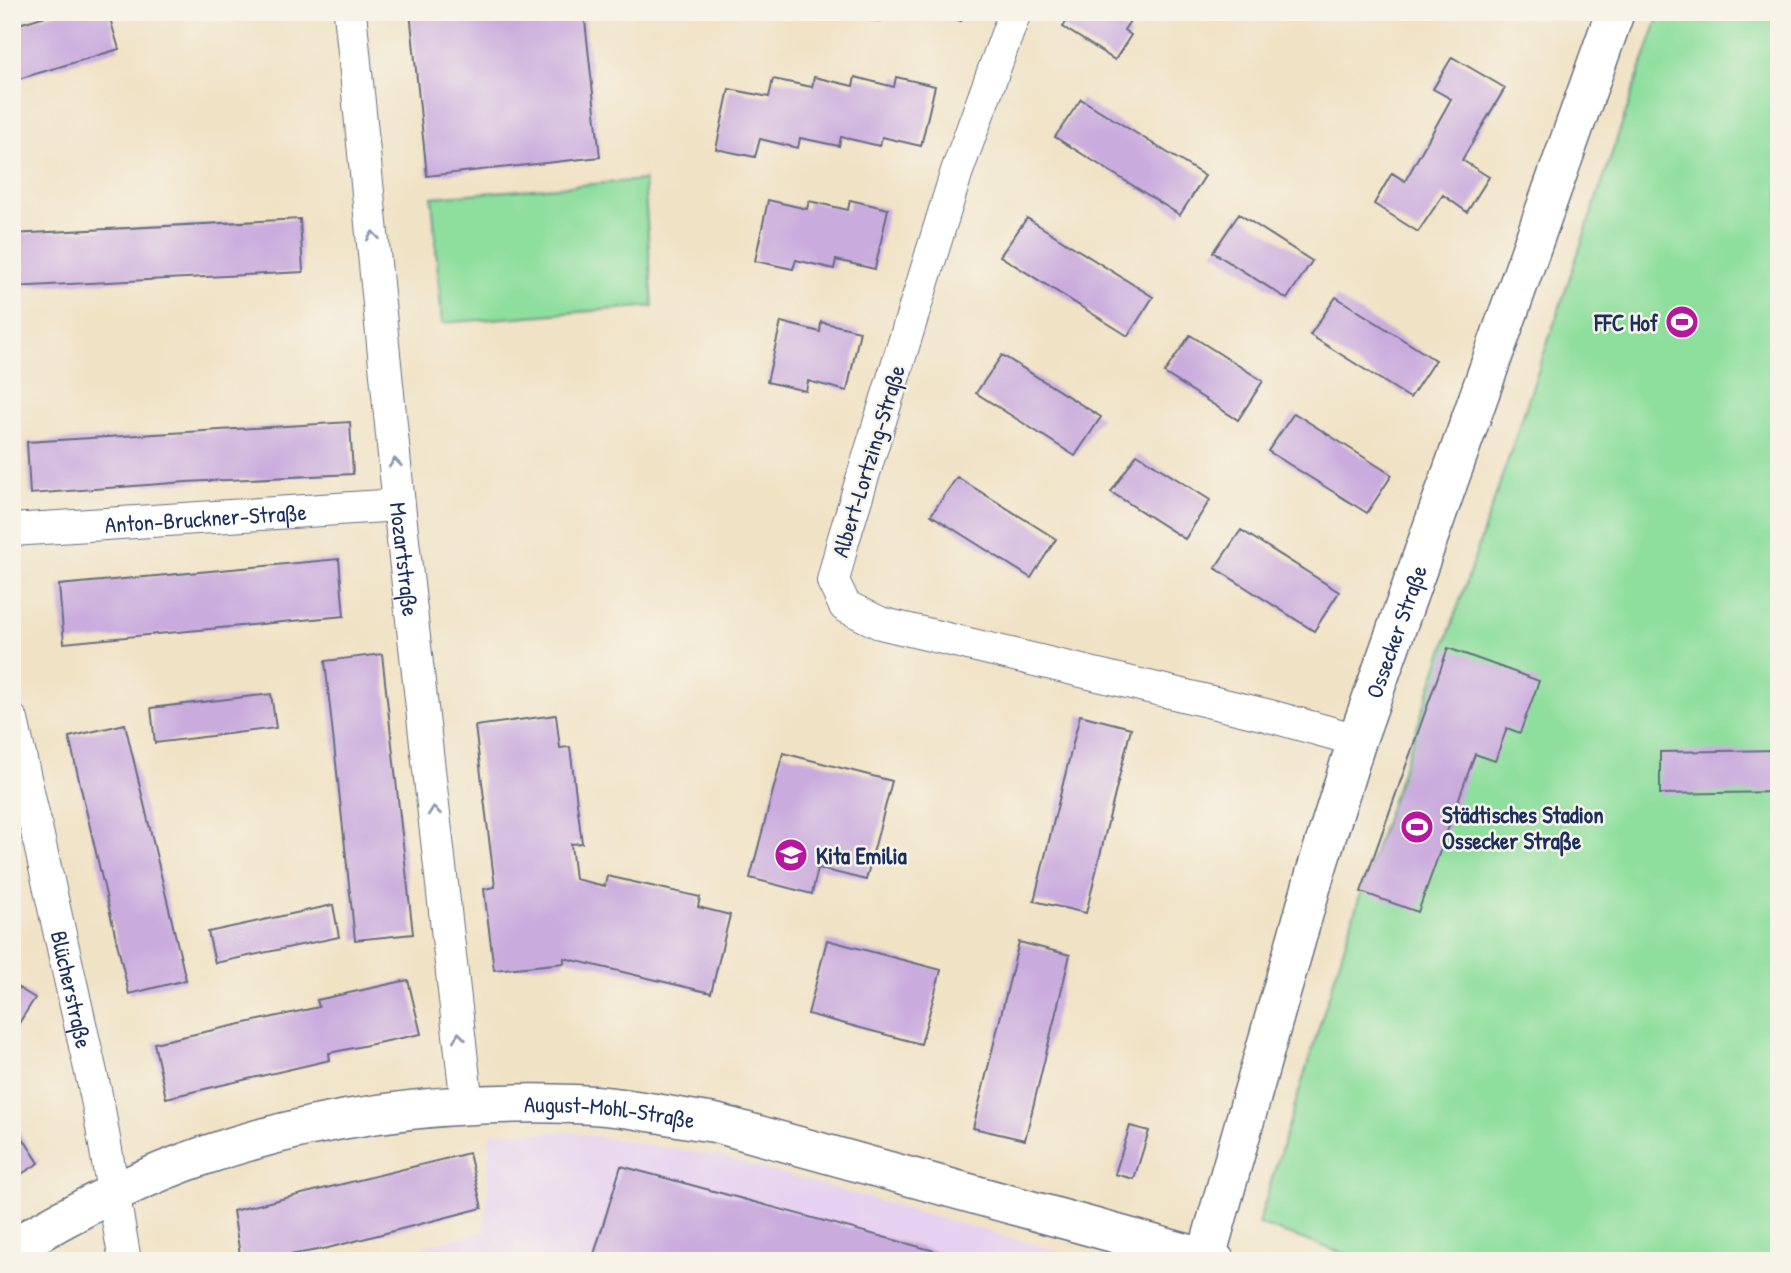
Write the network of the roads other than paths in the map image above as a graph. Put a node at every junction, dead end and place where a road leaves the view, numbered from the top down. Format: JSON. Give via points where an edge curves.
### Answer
{"nodes":[{"id":1,"x":350,"y":12,"type":"edge"},
{"id":2,"x":1016,"y":12,"type":"edge"},
{"id":3,"x":1606,"y":16,"type":"edge"},
{"id":4,"x":399,"y":505,"type":"junction"},
{"id":5,"x":12,"y":530,"type":"edge"},
{"id":6,"x":12,"y":720,"type":"edge"},
{"id":7,"x":1357,"y":740,"type":"junction"},
{"id":8,"x":467,"y":1105,"type":"junction"},
{"id":9,"x":114,"y":1193,"type":"junction"},
{"id":10,"x":12,"y":1248,"type":"edge"},
{"id":11,"x":1209,"y":1260,"type":"edge"},
{"id":12,"x":125,"y":1261,"type":"edge"}],
"edges":[{"from":4,"to":1,"type":"street","name":"Mozartstraße","one_way":true},
{"from":2,"to":7,"type":"street","name":"Albert-Lortzing-Straße","via":[[957,171],[833,581],[845,606],[880,623]]},
{"from":3,"to":7,"type":"street","name":"Ossecker Straße"},
{"from":4,"to":5,"type":"street","name":"Anton-Bruckner-Straße"},
{"from":8,"to":4,"type":"street","name":"Mozartstraße","one_way":true},
{"from":6,"to":9,"type":"street","name":"Blücherstraße"},
{"from":7,"to":11,"type":"street","name":"Ossecker Straße","via":[[1315,874]]},
{"from":8,"to":9,"type":"street","name":"August-Mohl-Straße","via":[[343,1120],[285,1133],[200,1157]]},
{"from":8,"to":11,"type":"street","name":"August-Mohl-Straße","via":[[576,1104],[715,1123]]},
{"from":9,"to":10,"type":"street","name":"August-Mohl-Straße"},
{"from":9,"to":12,"type":"street","name":"Blücherstraße"}]}
